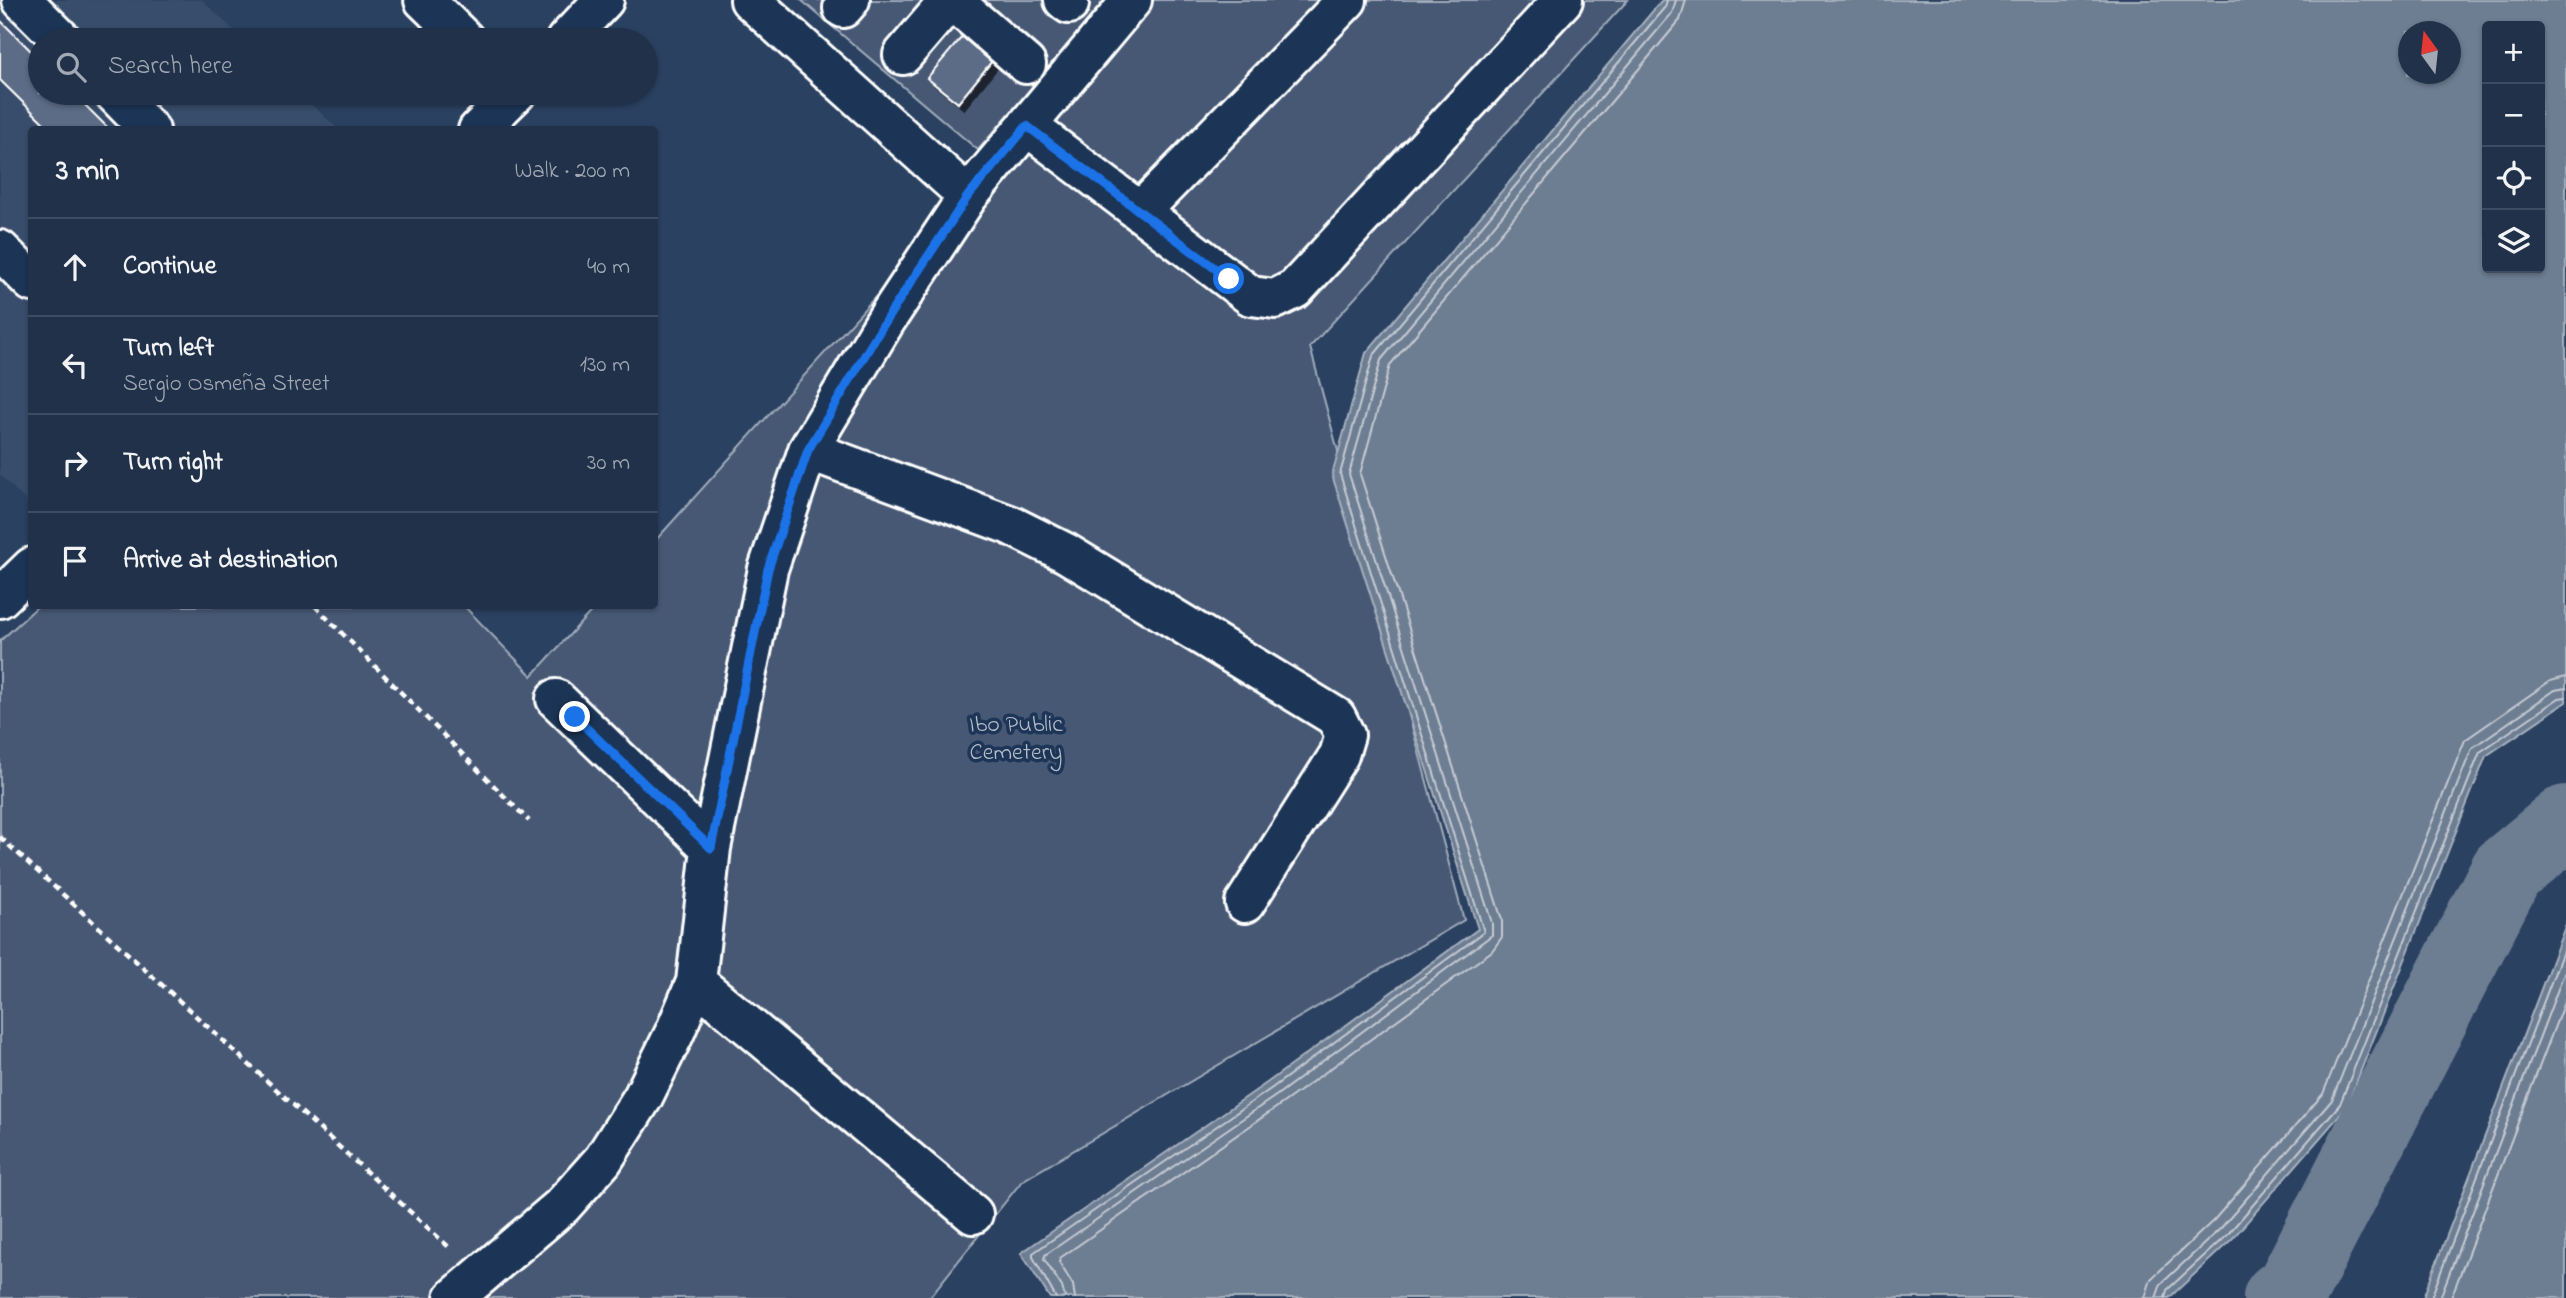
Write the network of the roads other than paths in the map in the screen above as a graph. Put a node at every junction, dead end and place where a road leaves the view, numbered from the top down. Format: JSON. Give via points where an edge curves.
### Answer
{"nodes":[{"id":1,"x":22,"y":0,"type":"edge"},
{"id":2,"x":424,"y":0,"type":"edge"},
{"id":3,"x":604,"y":0,"type":"edge"},
{"id":4,"x":750,"y":0,"type":"edge"},
{"id":5,"x":951,"y":0,"type":"edge"},
{"id":6,"x":1132,"y":0,"type":"edge"},
{"id":7,"x":1348,"y":0,"type":"edge"},
{"id":8,"x":1563,"y":0,"type":"edge"},
{"id":9,"x":50,"y":28,"type":"edge"},
{"id":10,"x":453,"y":28,"type":"edge"},
{"id":11,"x":577,"y":28,"type":"edge"},
{"id":12,"x":903,"y":55,"type":"dead end"},
{"id":13,"x":1026,"y":64,"type":"dead end"},
{"id":14,"x":126,"y":105,"type":"edge"},
{"id":15,"x":504,"y":105,"type":"edge"},
{"id":16,"x":146,"y":126,"type":"edge"},
{"id":17,"x":482,"y":126,"type":"edge"},
{"id":18,"x":1027,"y":126,"type":"junction"},
{"id":19,"x":968,"y":196,"type":"junction"},
{"id":20,"x":1140,"y":212,"type":"junction"},
{"id":21,"x":0,"y":250,"type":"edge"},
{"id":22,"x":28,"y":278,"type":"edge"},
{"id":23,"x":808,"y":450,"type":"junction"},
{"id":24,"x":28,"y":571,"type":"edge"},
{"id":25,"x":0,"y":598,"type":"edge"},
{"id":26,"x":555,"y":698,"type":"dead end"},
{"id":27,"x":711,"y":848,"type":"junction"},
{"id":28,"x":1245,"y":903,"type":"dead end"},
{"id":29,"x":696,"y":982,"type":"junction"},
{"id":30,"x":973,"y":1214,"type":"dead end"},
{"id":31,"x":467,"y":1287,"type":"edge"}],
"edges":[{"from":1,"to":9,"type":"main road"},
{"from":2,"to":10,"type":"main road"},
{"from":3,"to":11,"type":"main road"},
{"from":4,"to":19,"type":"main road"},
{"from":5,"to":12,"type":"main road"},
{"from":5,"to":13,"type":"main road"},
{"from":6,"to":18,"type":"main road"},
{"from":7,"to":20,"type":"main road"},
{"from":8,"to":20,"type":"main road","via":[[1295,289],[1275,299],[1251,296]]},
{"from":14,"to":16,"type":"main road"},
{"from":15,"to":17,"type":"main road"},
{"from":18,"to":19,"type":"main road"},
{"from":18,"to":20,"type":"main road"},
{"from":19,"to":23,"type":"main road"},
{"from":21,"to":22,"type":"main road"},
{"from":23,"to":27,"type":"main road","via":[[768,569]]},
{"from":23,"to":28,"type":"main road","via":[[1033,536],[1336,717],[1345,735],[1339,755]]},
{"from":24,"to":25,"type":"main road"},
{"from":26,"to":27,"type":"main road"},
{"from":27,"to":29,"type":"main road"},
{"from":29,"to":30,"type":"main road"},
{"from":29,"to":31,"type":"main road","via":[[643,1097],[603,1160],[562,1206]]}]}
